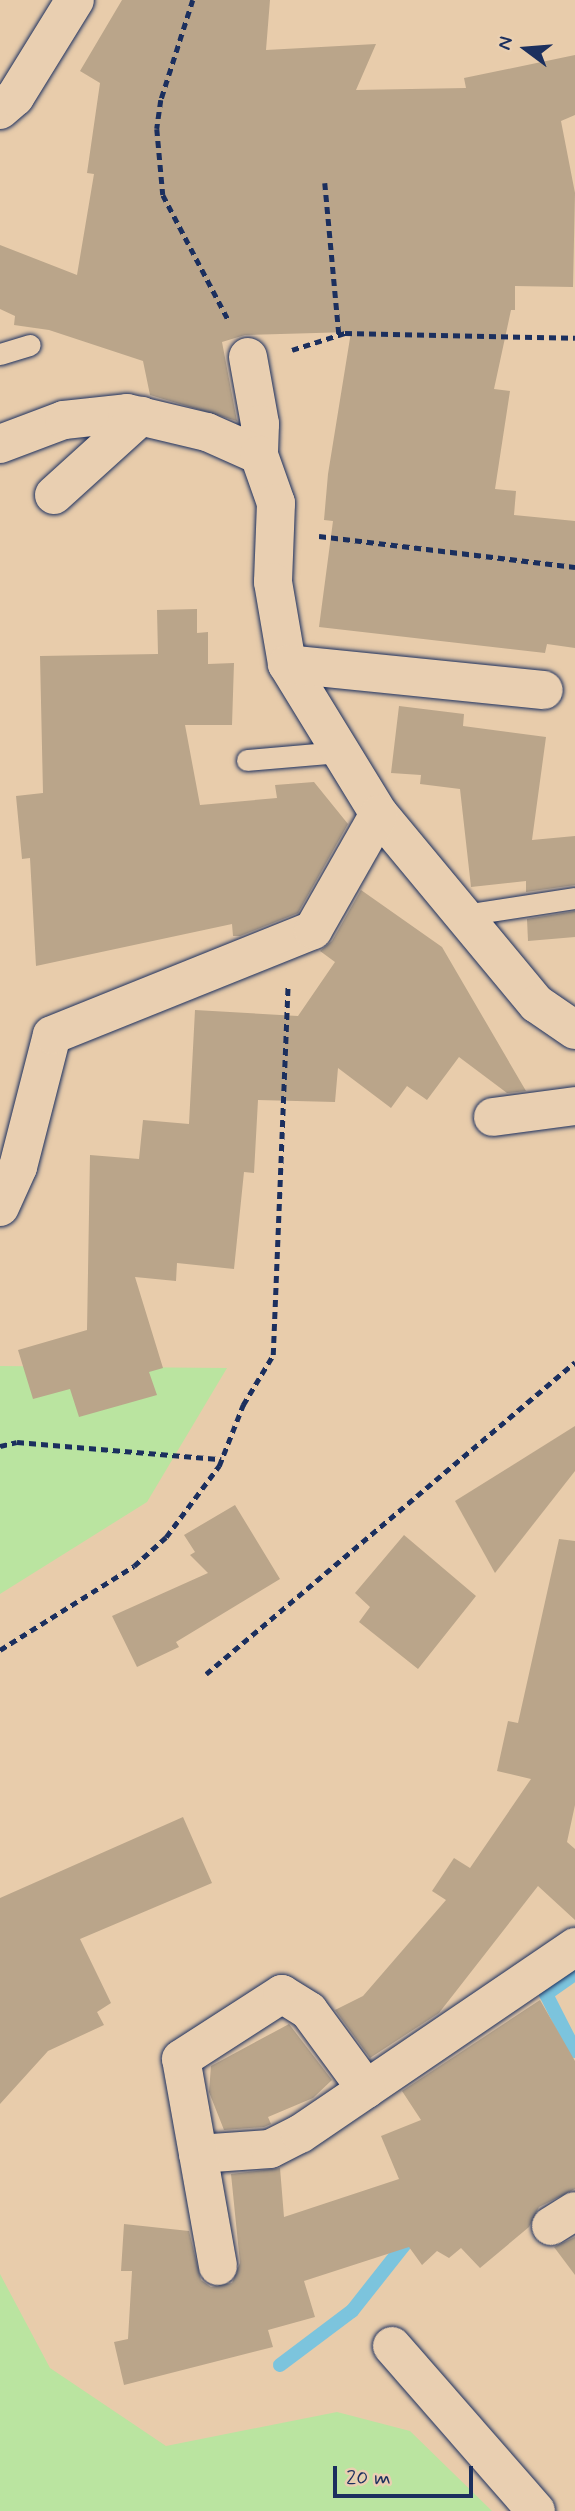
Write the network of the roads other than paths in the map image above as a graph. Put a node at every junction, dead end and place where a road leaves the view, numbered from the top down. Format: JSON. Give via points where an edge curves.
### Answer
{"nodes":[{"id":1,"x":75,"y":0,"type":"edge"},
{"id":2,"x":0,"y":110,"type":"edge"},
{"id":3,"x":30,"y":345,"type":"dead end"},
{"id":4,"x":0,"y":354,"type":"edge"},
{"id":5,"x":248,"y":357,"type":"road end"},
{"id":6,"x":141,"y":416,"type":"junction"},
{"id":7,"x":0,"y":444,"type":"edge"},
{"id":8,"x":259,"y":455,"type":"junction"},
{"id":9,"x":54,"y":495,"type":"dead end"},
{"id":10,"x":287,"y":664,"type":"junction"},
{"id":11,"x":544,"y":690,"type":"dead end"},
{"id":12,"x":341,"y":752,"type":"junction"},
{"id":13,"x":247,"y":760,"type":"dead end"},
{"id":14,"x":379,"y":814,"type":"junction"},
{"id":15,"x":575,"y":898,"type":"edge"},
{"id":16,"x":464,"y":915,"type":"junction"},
{"id":17,"x":572,"y":1025,"type":"edge"},
{"id":18,"x":575,"y":1106,"type":"edge"},
{"id":19,"x":493,"y":1117,"type":"dead end"},
{"id":20,"x":0,"y":1207,"type":"edge"},
{"id":21,"x":575,"y":1947,"type":"edge"},
{"id":22,"x":366,"y":2090,"type":"junction"},
{"id":23,"x":198,"y":2154,"type":"junction"},
{"id":24,"x":218,"y":2266,"type":"dead end"},
{"id":25,"x":392,"y":2346,"type":"dead end"},
{"id":26,"x":536,"y":2511,"type":"edge"}],
"edges":[{"from":1,"to":2,"type":"street","via":[[15,97]]},
{"from":3,"to":4,"type":"lane"},
{"from":5,"to":8,"type":"street","via":[[260,424]]},
{"from":6,"to":7,"type":"street","via":[[64,420]]},
{"from":6,"to":8,"type":"street","via":[[207,432]]},
{"from":6,"to":9,"type":"street"},
{"from":8,"to":10,"type":"street","via":[[276,503],[273,582]]},
{"from":10,"to":11,"type":"street"},
{"from":10,"to":12,"type":"street"},
{"from":12,"to":13,"type":"lane"},
{"from":12,"to":14,"type":"street"},
{"from":14,"to":16,"type":"street"},
{"from":14,"to":20,"type":"street","via":[[313,930],[52,1035],[18,1167]]},
{"from":15,"to":16,"type":"lane"},
{"from":16,"to":17,"type":"street","via":[[537,1003]]},
{"from":18,"to":19,"type":"street"},
{"from":21,"to":22,"type":"street"},
{"from":22,"to":23,"type":"street","via":[[270,2149]]},
{"from":22,"to":23,"type":"street","via":[[309,2011],[282,1994],[181,2059]]},
{"from":23,"to":24,"type":"street"},
{"from":25,"to":26,"type":"street"}]}
